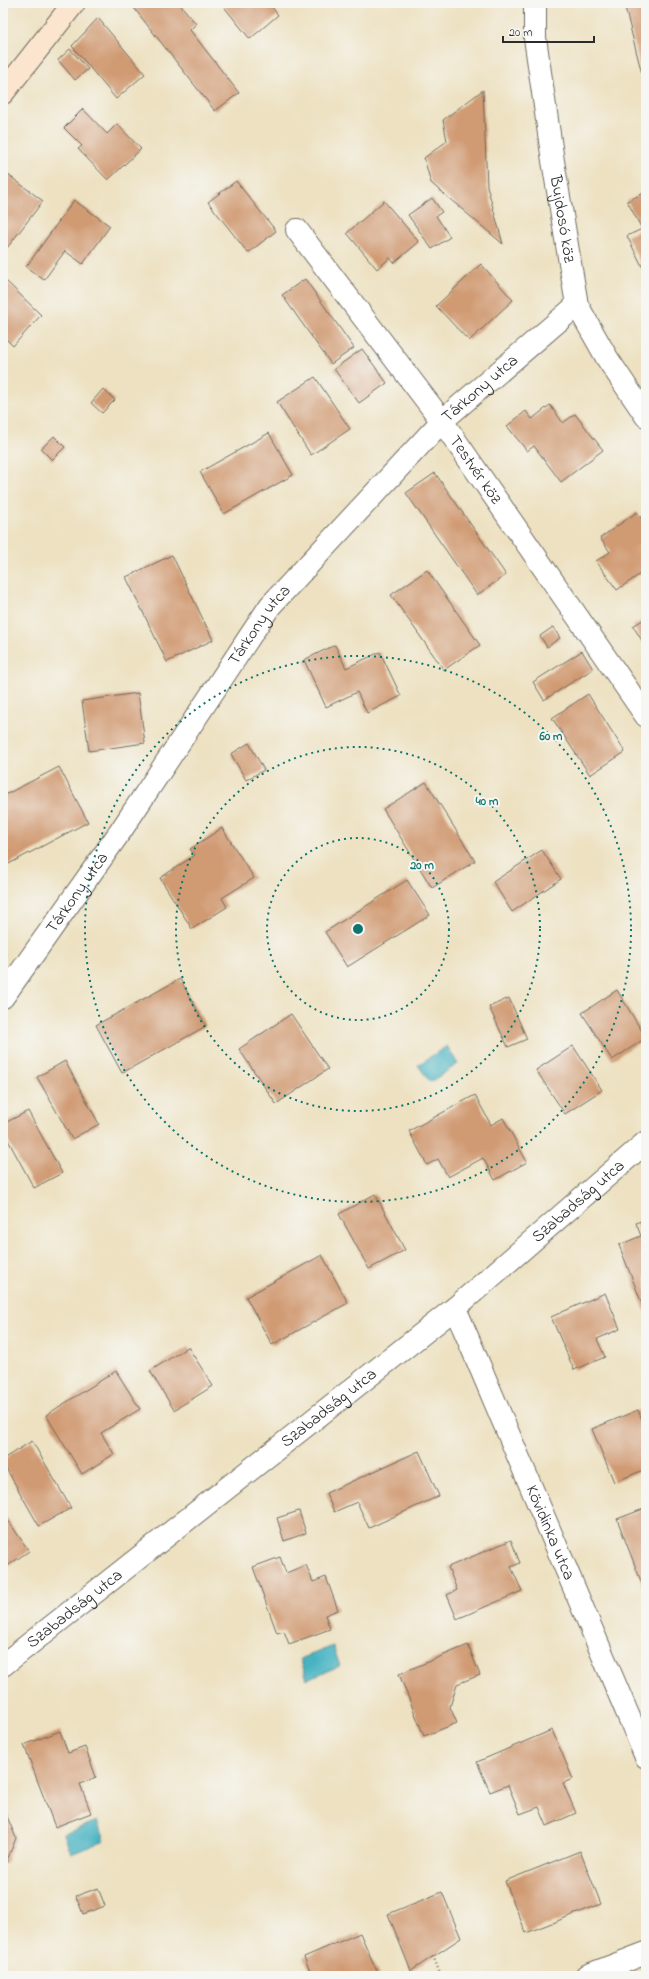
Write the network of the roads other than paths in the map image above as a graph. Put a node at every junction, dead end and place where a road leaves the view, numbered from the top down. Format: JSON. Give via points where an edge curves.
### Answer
{"nodes":[{"id":1,"x":74,"y":3,"type":"edge"},
{"id":2,"x":535,"y":3,"type":"edge"},
{"id":3,"x":3,"y":93,"type":"edge"},
{"id":4,"x":297,"y":230,"type":"dead end"},
{"id":5,"x":577,"y":305,"type":"junction"},
{"id":6,"x":646,"y":416,"type":"edge"},
{"id":7,"x":442,"y":420,"type":"junction"},
{"id":8,"x":646,"y":716,"type":"edge"},
{"id":9,"x":3,"y":997,"type":"edge"},
{"id":10,"x":646,"y":1142,"type":"edge"},
{"id":11,"x":455,"y":1308,"type":"junction"},
{"id":12,"x":3,"y":1665,"type":"edge"},
{"id":13,"x":646,"y":1757,"type":"edge"},
{"id":14,"x":646,"y":1953,"type":"edge"},
{"id":15,"x":586,"y":1976,"type":"edge"}],
"edges":[{"from":1,"to":3,"type":"main road"},
{"from":2,"to":5,"type":"street","name":"Bujdosó köz","via":[[535,38]]},
{"from":4,"to":7,"type":"street","name":"Testvér köz"},
{"from":5,"to":6,"type":"street","name":"Bujdosó köz","via":[[607,358]]},
{"from":5,"to":7,"type":"street","name":"Tárkony utca"},
{"from":7,"to":8,"type":"street","name":"Testvér köz"},
{"from":7,"to":9,"type":"street","name":"Tárkony utca","via":[[270,606],[120,832]]},
{"from":10,"to":11,"type":"street","name":"Szabadság utca"},
{"from":11,"to":12,"type":"street","name":"Szabadság utca"},
{"from":11,"to":13,"type":"street","name":"Kövidinka utca"},
{"from":14,"to":15,"type":"street"}]}
